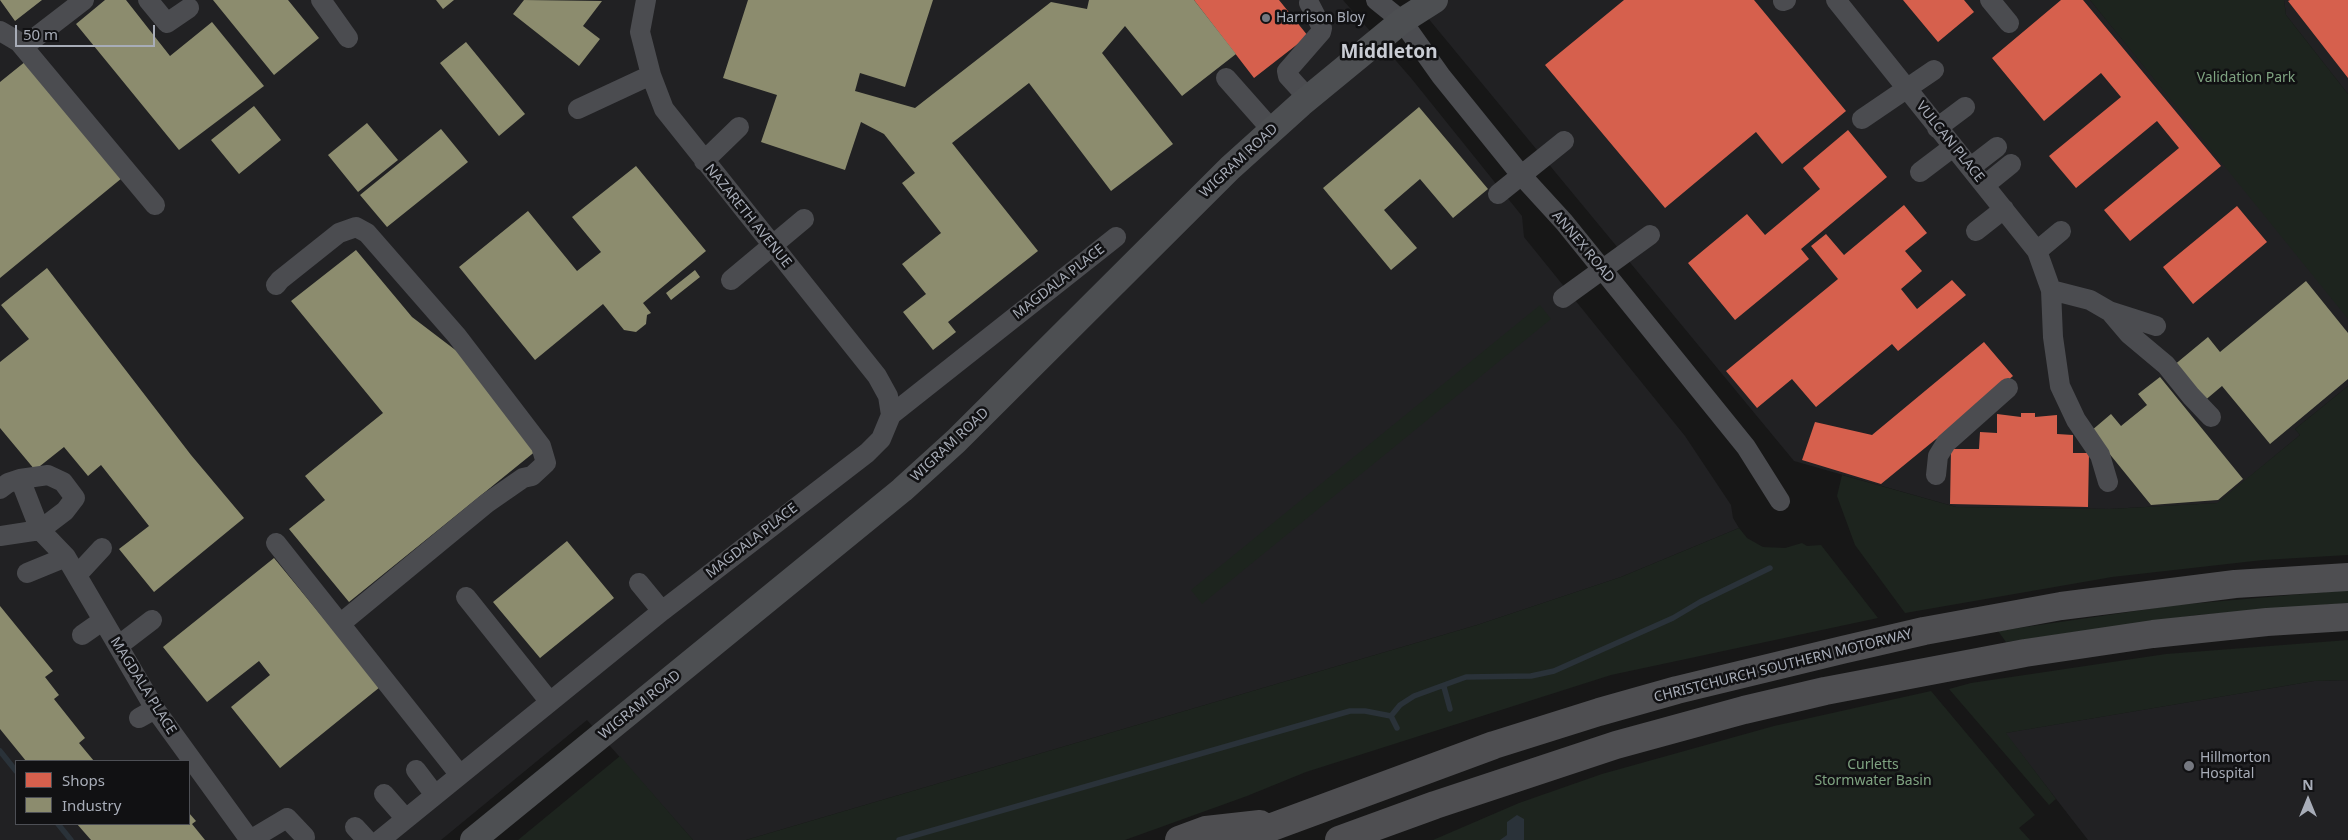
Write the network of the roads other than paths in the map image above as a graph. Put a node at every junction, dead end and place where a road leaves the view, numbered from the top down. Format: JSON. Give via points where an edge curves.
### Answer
{"nodes":[{"id":1,"x":84,"y":0,"type":"edge"},
{"id":2,"x":148,"y":0,"type":"edge"},
{"id":3,"x":321,"y":0,"type":"edge"},
{"id":4,"x":646,"y":0,"type":"edge"},
{"id":5,"x":1376,"y":0,"type":"edge"},
{"id":6,"x":1435,"y":0,"type":"edge"},
{"id":7,"x":1836,"y":0,"type":"edge"},
{"id":8,"x":1990,"y":0,"type":"edge"},
{"id":9,"x":1309,"y":2,"type":"dead end"},
{"id":10,"x":188,"y":8,"type":"dead end"},
{"id":11,"x":1402,"y":21,"type":"junction"},
{"id":12,"x":2010,"y":22,"type":"dead end"},
{"id":13,"x":0,"y":31,"type":"edge"},
{"id":14,"x":348,"y":38,"type":"dead end"},
{"id":15,"x":22,"y":47,"type":"junction"},
{"id":16,"x":1934,"y":70,"type":"dead end"},
{"id":17,"x":651,"y":75,"type":"junction"},
{"id":18,"x":1226,"y":78,"type":"dead end"},
{"id":19,"x":1907,"y":90,"type":"junction"},
{"id":20,"x":1308,"y":98,"type":"junction"},
{"id":21,"x":1965,"y":107,"type":"dead end"},
{"id":22,"x":578,"y":109,"type":"dead end"},
{"id":23,"x":1862,"y":119,"type":"dead end"},
{"id":24,"x":739,"y":127,"type":"dead end"},
{"id":25,"x":1936,"y":128,"type":"junction"},
{"id":26,"x":1272,"y":130,"type":"junction"},
{"id":27,"x":1564,"y":141,"type":"dead end"},
{"id":28,"x":1953,"y":147,"type":"junction"},
{"id":29,"x":1997,"y":147,"type":"dead end"},
{"id":30,"x":704,"y":161,"type":"junction"},
{"id":31,"x":2011,"y":164,"type":"dead end"},
{"id":32,"x":1971,"y":167,"type":"junction"},
{"id":33,"x":1920,"y":172,"type":"dead end"},
{"id":34,"x":1521,"y":175,"type":"junction"},
{"id":35,"x":1985,"y":185,"type":"junction"},
{"id":36,"x":1498,"y":194,"type":"dead end"},
{"id":37,"x":155,"y":205,"type":"dead end"},
{"id":38,"x":2004,"y":209,"type":"junction"},
{"id":39,"x":804,"y":219,"type":"dead end"},
{"id":40,"x":2061,"y":231,"type":"dead end"},
{"id":41,"x":1976,"y":232,"type":"dead end"},
{"id":42,"x":1650,"y":235,"type":"dead end"},
{"id":43,"x":1116,"y":237,"type":"dead end"},
{"id":44,"x":772,"y":246,"type":"junction"},
{"id":45,"x":2037,"y":250,"type":"junction"},
{"id":46,"x":1602,"y":270,"type":"junction"},
{"id":47,"x":731,"y":280,"type":"dead end"},
{"id":48,"x":276,"y":285,"type":"dead end"},
{"id":49,"x":2051,"y":290,"type":"junction"},
{"id":50,"x":1563,"y":298,"type":"dead end"},
{"id":51,"x":2109,"y":311,"type":"junction"},
{"id":52,"x":2156,"y":326,"type":"dead end"},
{"id":53,"x":2008,"y":388,"type":"dead end"},
{"id":54,"x":891,"y":415,"type":"junction"},
{"id":55,"x":2211,"y":417,"type":"dead end"},
{"id":56,"x":1936,"y":475,"type":"dead end"},
{"id":57,"x":20,"y":479,"type":"junction"},
{"id":58,"x":2108,"y":482,"type":"dead end"},
{"id":59,"x":0,"y":489,"type":"edge"},
{"id":60,"x":1780,"y":501,"type":"dead end"},
{"id":61,"x":40,"y":530,"type":"junction"},
{"id":62,"x":0,"y":536,"type":"edge"},
{"id":63,"x":276,"y":543,"type":"dead end"},
{"id":64,"x":102,"y":548,"type":"dead end"},
{"id":65,"x":66,"y":558,"type":"junction"},
{"id":66,"x":27,"y":573,"type":"dead end"},
{"id":67,"x":77,"y":575,"type":"junction"},
{"id":68,"x":2348,"y":577,"type":"edge"},
{"id":69,"x":640,"y":583,"type":"dead end"},
{"id":70,"x":466,"y":596,"type":"dead end"},
{"id":71,"x":662,"y":611,"type":"junction"},
{"id":72,"x":2348,"y":616,"type":"edge"},
{"id":73,"x":152,"y":620,"type":"dead end"},
{"id":74,"x":102,"y":621,"type":"junction"},
{"id":75,"x":340,"y":624,"type":"junction"},
{"id":76,"x":82,"y":635,"type":"dead end"},
{"id":77,"x":118,"y":646,"type":"junction"},
{"id":78,"x":550,"y":702,"type":"junction"},
{"id":79,"x":185,"y":760,"type":"edge"},
{"id":80,"x":190,"y":766,"type":"edge"},
{"id":81,"x":416,"y":770,"type":"dead end"},
{"id":82,"x":460,"y":775,"type":"junction"},
{"id":83,"x":384,"y":794,"type":"dead end"},
{"id":84,"x":435,"y":795,"type":"junction"},
{"id":85,"x":1435,"y":804,"type":"junction"},
{"id":86,"x":406,"y":819,"type":"junction"},
{"id":87,"x":1284,"y":822,"type":"junction"},
{"id":88,"x":305,"y":837,"type":"dead end"},
{"id":89,"x":250,"y":840,"type":"edge"},
{"id":90,"x":380,"y":840,"type":"edge"},
{"id":91,"x":473,"y":840,"type":"edge"},
{"id":92,"x":1179,"y":840,"type":"edge"},
{"id":93,"x":1237,"y":840,"type":"edge"},
{"id":94,"x":1339,"y":840,"type":"edge"},
{"id":95,"x":1382,"y":840,"type":"edge"}],
"edges":[{"from":1,"to":15,"type":"street"},
{"from":2,"to":10,"type":"street","via":[[166,23]]},
{"from":3,"to":14,"type":"street"},
{"from":4,"to":17,"type":"street","name":"NAZARETH AVENUE","via":[[640,32]]},
{"from":5,"to":11,"type":"street","name":"ANNEX ROAD"},
{"from":6,"to":11,"type":"main road","name":"WIGRAM ROAD"},
{"from":7,"to":19,"type":"street","name":"VULCAN PLACE"},
{"from":8,"to":12,"type":"street"},
{"from":9,"to":20,"type":"street","via":[[1321,32],[1287,71]]},
{"from":11,"to":20,"type":"main road","name":"WIGRAM ROAD"},
{"from":11,"to":34,"type":"street","name":"ANNEX ROAD","via":[[1440,75]]},
{"from":13,"to":15,"type":"street"},
{"from":15,"to":37,"type":"street"},
{"from":16,"to":19,"type":"street"},
{"from":17,"to":22,"type":"street"},
{"from":17,"to":30,"type":"street","name":"NAZARETH AVENUE","via":[[664,109]]},
{"from":18,"to":26,"type":"street"},
{"from":19,"to":23,"type":"street"},
{"from":19,"to":25,"type":"street","name":"VULCAN PLACE"},
{"from":20,"to":26,"type":"main road","name":"WIGRAM ROAD"},
{"from":21,"to":25,"type":"street"},
{"from":24,"to":30,"type":"street"},
{"from":25,"to":28,"type":"street","name":"VULCAN PLACE"},
{"from":26,"to":91,"type":"main road","name":"WIGRAM ROAD","via":[[1140,256],[956,441],[902,490]]},
{"from":27,"to":34,"type":"street"},
{"from":28,"to":32,"type":"street","name":"VULCAN PLACE"},
{"from":28,"to":33,"type":"street"},
{"from":29,"to":32,"type":"street"},
{"from":30,"to":44,"type":"street","name":"NAZARETH AVENUE"},
{"from":31,"to":35,"type":"street"},
{"from":32,"to":35,"type":"street","name":"VULCAN PLACE"},
{"from":34,"to":36,"type":"street"},
{"from":34,"to":46,"type":"street","name":"ANNEX ROAD"},
{"from":35,"to":38,"type":"street","name":"VULCAN PLACE"},
{"from":38,"to":41,"type":"street"},
{"from":38,"to":45,"type":"street","name":"VULCAN PLACE"},
{"from":39,"to":44,"type":"street"},
{"from":40,"to":45,"type":"street"},
{"from":42,"to":46,"type":"street"},
{"from":43,"to":54,"type":"street","name":"MAGDALA PLACE"},
{"from":44,"to":47,"type":"street"},
{"from":44,"to":54,"type":"street","name":"NAZARETH AVENUE","via":[[877,376],[888,396]]},
{"from":45,"to":49,"type":"street","name":"VULCAN PLACE"},
{"from":46,"to":50,"type":"street"},
{"from":46,"to":60,"type":"street","name":"ANNEX ROAD","via":[[1746,447]]},
{"from":48,"to":75,"type":"street","via":[[339,233],[356,227],[367,233],[457,336],[541,446],[546,463],[532,476],[523,478],[487,504]]},
{"from":49,"to":51,"type":"street","via":[[2090,300]]},
{"from":49,"to":58,"type":"street","name":"VULCAN PLACE","via":[[2060,386],[2076,420],[2100,455]]},
{"from":51,"to":52,"type":"street"},
{"from":51,"to":55,"type":"street","via":[[2129,334],[2166,364]]},
{"from":53,"to":56,"type":"street","via":[[1946,443],[1938,456]]},
{"from":54,"to":71,"type":"street","name":"MAGDALA PLACE","via":[[887,430],[867,453]]},
{"from":57,"to":59,"type":"street"},
{"from":57,"to":61,"type":"street"},
{"from":57,"to":61,"type":"street","via":[[40,475],[57,478],[75,498],[65,511]]},
{"from":61,"to":62,"type":"street"},
{"from":61,"to":65,"type":"street","name":"MAGDALA PLACE"},
{"from":63,"to":75,"type":"street"},
{"from":64,"to":67,"type":"street"},
{"from":65,"to":66,"type":"street"},
{"from":65,"to":67,"type":"street","name":"MAGDALA PLACE"},
{"from":67,"to":74,"type":"street","name":"MAGDALA PLACE"},
{"from":68,"to":87,"type":"highway","name":"CHRISTCHURCH SOUTHERN MOTORWAY","via":[[2236,584],[2062,606],[1924,631],[1599,712],[1494,746]]},
{"from":69,"to":71,"type":"street"},
{"from":70,"to":78,"type":"street"},
{"from":71,"to":78,"type":"street","name":"MAGDALA PLACE"},
{"from":72,"to":85,"type":"highway","via":[[2153,634],[1908,674],[1744,710],[1616,745]]},
{"from":73,"to":77,"type":"street"},
{"from":74,"to":76,"type":"street"},
{"from":74,"to":77,"type":"street","name":"MAGDALA PLACE"},
{"from":75,"to":82,"type":"street"},
{"from":77,"to":79,"type":"street","name":"MAGDALA PLACE","via":[[121,669],[147,713]]},
{"from":78,"to":82,"type":"street","name":"MAGDALA PLACE"},
{"from":80,"to":89,"type":"street","name":"MAGDALA PLACE"},
{"from":81,"to":84,"type":"street"},
{"from":82,"to":84,"type":"street","name":"MAGDALA PLACE"},
{"from":83,"to":86,"type":"street"},
{"from":84,"to":86,"type":"street","name":"MAGDALA PLACE"},
{"from":85,"to":94,"type":"highway"},
{"from":85,"to":95,"type":"highway","via":[[1405,828]]},
{"from":86,"to":90,"type":"street","name":"MAGDALA PLACE"},
{"from":87,"to":92,"type":"highway","via":[[1206,830]]},
{"from":87,"to":93,"type":"highway","name":"CHRISTCHURCH SOUTHERN MOTORWAY"},
{"from":88,"to":89,"type":"street","via":[[287,818]]}]}
